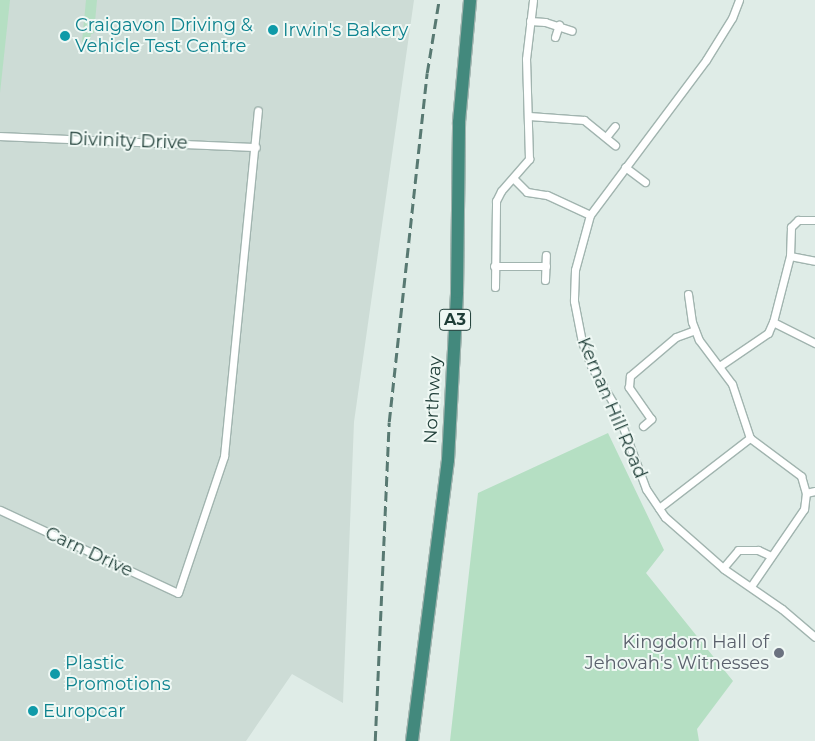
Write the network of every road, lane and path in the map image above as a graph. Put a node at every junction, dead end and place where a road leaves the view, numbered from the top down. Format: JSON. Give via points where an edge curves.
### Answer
{"nodes":[{"id":1,"x":470,"y":0,"type":"edge"},
{"id":2,"x":533,"y":0,"type":"edge"},
{"id":3,"x":739,"y":0,"type":"edge"},
{"id":4,"x":530,"y":22,"type":"junction"},
{"id":5,"x":559,"y":25,"type":"junction"},
{"id":6,"x":572,"y":31,"type":"dead end"},
{"id":7,"x":554,"y":37,"type":"dead end"},
{"id":8,"x":258,"y":111,"type":"dead end"},
{"id":9,"x":530,"y":116,"type":"junction"},
{"id":10,"x":615,"y":126,"type":"dead end"},
{"id":11,"x":0,"y":136,"type":"edge"},
{"id":12,"x":606,"y":137,"type":"junction"},
{"id":13,"x":615,"y":146,"type":"dead end"},
{"id":14,"x":256,"y":147,"type":"junction"},
{"id":15,"x":625,"y":167,"type":"junction"},
{"id":16,"x":514,"y":179,"type":"junction"},
{"id":17,"x":645,"y":182,"type":"dead end"},
{"id":18,"x":590,"y":215,"type":"junction"},
{"id":19,"x":815,"y":220,"type":"edge"},
{"id":20,"x":546,"y":255,"type":"dead end"},
{"id":21,"x":790,"y":256,"type":"junction"},
{"id":22,"x":815,"y":261,"type":"edge"},
{"id":23,"x":494,"y":266,"type":"junction"},
{"id":24,"x":546,"y":266,"type":"junction"},
{"id":25,"x":545,"y":280,"type":"dead end"},
{"id":26,"x":495,"y":287,"type":"dead end"},
{"id":27,"x":688,"y":294,"type":"dead end"},
{"id":28,"x":773,"y":322,"type":"junction"},
{"id":29,"x":695,"y":330,"type":"junction"},
{"id":30,"x":815,"y":343,"type":"edge"},
{"id":31,"x":721,"y":366,"type":"junction"},
{"id":32,"x":643,"y":426,"type":"dead end"},
{"id":33,"x":750,"y":438,"type":"junction"},
{"id":34,"x":815,"y":491,"type":"edge"},
{"id":35,"x":806,"y":493,"type":"junction"},
{"id":36,"x":659,"y":508,"type":"junction"},
{"id":37,"x":0,"y":510,"type":"edge"},
{"id":38,"x":771,"y":556,"type":"junction"},
{"id":39,"x":723,"y":568,"type":"junction"},
{"id":40,"x":751,"y":586,"type":"junction"},
{"id":41,"x":815,"y":637,"type":"edge"},
{"id":42,"x":412,"y":741,"type":"edge"}],
"edges":[{"from":1,"to":42,"type":"highway","name":"Northway","number":"A3","via":[[459,122],[456,292],[448,460]]},
{"from":2,"to":4,"type":"street"},
{"from":3,"to":15,"type":"street","name":"Kernan Hill Road","via":[[732,18],[706,60]]},
{"from":4,"to":5,"type":"street"},
{"from":4,"to":9,"type":"street","via":[[526,59]]},
{"from":5,"to":6,"type":"street"},
{"from":5,"to":7,"type":"street"},
{"from":8,"to":14,"type":"street"},
{"from":9,"to":12,"type":"street","via":[[584,120]]},
{"from":9,"to":16,"type":"street","via":[[529,159]]},
{"from":10,"to":12,"type":"street"},
{"from":11,"to":14,"type":"street","name":"Divinity Drive"},
{"from":12,"to":13,"type":"street"},
{"from":14,"to":37,"type":"street","name":"Carn Drive","via":[[224,456],[178,593]]},
{"from":15,"to":17,"type":"street"},
{"from":15,"to":18,"type":"street","name":"Kernan Hill Road"},
{"from":16,"to":18,"type":"street","via":[[527,192],[547,195]]},
{"from":16,"to":23,"type":"street","via":[[496,201]]},
{"from":18,"to":36,"type":"street","name":"Kernan Hill Road","via":[[575,270],[574,300],[582,342],[591,366],[615,406],[646,489]]},
{"from":19,"to":21,"type":"street","via":[[798,220],[791,227]]},
{"from":20,"to":24,"type":"street"},
{"from":21,"to":22,"type":"street"},
{"from":21,"to":28,"type":"street"},
{"from":23,"to":24,"type":"street"},
{"from":23,"to":26,"type":"street"},
{"from":24,"to":25,"type":"street"},
{"from":27,"to":29,"type":"street"},
{"from":28,"to":30,"type":"street"},
{"from":28,"to":31,"type":"street","via":[[768,333]]},
{"from":29,"to":31,"type":"street","via":[[699,340]]},
{"from":29,"to":32,"type":"street","via":[[676,337],[630,376],[629,387],[651,419]]},
{"from":31,"to":33,"type":"street","via":[[732,384]]},
{"from":33,"to":35,"type":"street","via":[[800,476]]},
{"from":33,"to":36,"type":"street"},
{"from":34,"to":35,"type":"street"},
{"from":35,"to":38,"type":"street","via":[[804,509]]},
{"from":36,"to":39,"type":"street","name":"Kernan Hill Road","via":[[679,533]]},
{"from":38,"to":39,"type":"street","via":[[758,550],[738,550]]},
{"from":38,"to":40,"type":"street"},
{"from":39,"to":40,"type":"street","name":"Kernan Hill Road"},
{"from":40,"to":41,"type":"street","name":"Kernan Hill Road"}]}
